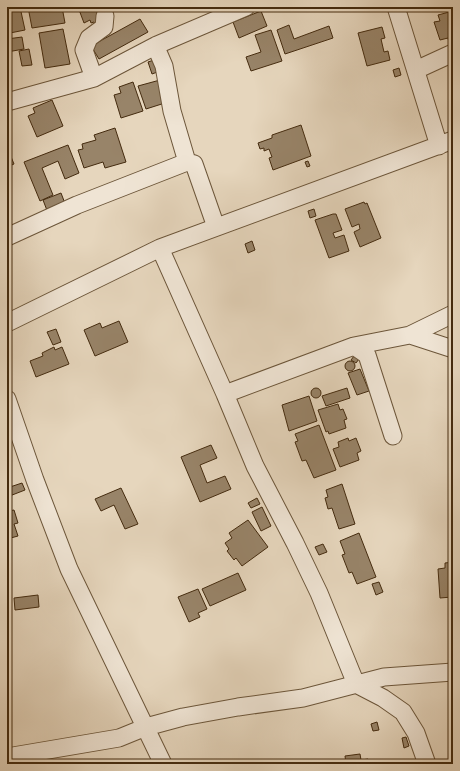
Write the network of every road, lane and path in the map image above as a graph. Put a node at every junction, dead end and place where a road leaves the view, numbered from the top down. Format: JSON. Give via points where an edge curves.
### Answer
{"nodes":[{"id":1,"x":246,"y":7,"type":"edge"},
{"id":2,"x":396,"y":7,"type":"edge"},
{"id":3,"x":216,"y":13,"type":"edge"},
{"id":4,"x":105,"y":16,"type":"dead end"},
{"id":5,"x":157,"y":45,"type":"junction"},
{"id":6,"x":453,"y":53,"type":"edge"},
{"id":7,"x":416,"y":70,"type":"junction"},
{"id":8,"x":94,"y":78,"type":"junction"},
{"id":9,"x":7,"y":102,"type":"edge"},
{"id":10,"x":446,"y":143,"type":"edge"},
{"id":11,"x":187,"y":162,"type":"junction"},
{"id":12,"x":216,"y":227,"type":"junction"},
{"id":13,"x":7,"y":237,"type":"edge"},
{"id":14,"x":160,"y":248,"type":"junction"},
{"id":15,"x":453,"y":314,"type":"edge"},
{"id":16,"x":7,"y":323,"type":"edge"},
{"id":17,"x":410,"y":335,"type":"junction"},
{"id":18,"x":354,"y":346,"type":"junction"},
{"id":19,"x":453,"y":349,"type":"edge"},
{"id":20,"x":225,"y":394,"type":"junction"},
{"id":21,"x":7,"y":399,"type":"edge"},
{"id":22,"x":10,"y":419,"type":"edge"},
{"id":23,"x":393,"y":436,"type":"dead end"},
{"id":24,"x":453,"y":672,"type":"edge"},
{"id":25,"x":356,"y":684,"type":"junction"},
{"id":26,"x":146,"y":727,"type":"junction"},
{"id":27,"x":7,"y":757,"type":"edge"},
{"id":28,"x":163,"y":764,"type":"edge"},
{"id":29,"x":427,"y":764,"type":"edge"}],
"edges":[{"from":1,"to":3,"type":"street"},
{"from":2,"to":7,"type":"street"},
{"from":3,"to":5,"type":"street"},
{"from":4,"to":8,"type":"street","via":[[104,28],[89,38],[84,50]]},
{"from":5,"to":8,"type":"street"},
{"from":5,"to":11,"type":"street"},
{"from":6,"to":7,"type":"street"},
{"from":7,"to":10,"type":"street"},
{"from":8,"to":9,"type":"street"},
{"from":10,"to":12,"type":"street"},
{"from":11,"to":12,"type":"street","via":[[194,164]]},
{"from":11,"to":13,"type":"street","via":[[77,205]]},
{"from":12,"to":14,"type":"street"},
{"from":14,"to":16,"type":"street"},
{"from":14,"to":20,"type":"street"},
{"from":15,"to":17,"type":"street"},
{"from":17,"to":18,"type":"street"},
{"from":17,"to":19,"type":"street"},
{"from":18,"to":20,"type":"street"},
{"from":18,"to":23,"type":"street","via":[[367,355]]},
{"from":20,"to":25,"type":"street","via":[[255,466],[319,593]]},
{"from":21,"to":22,"type":"street"},
{"from":22,"to":26,"type":"street","via":[[69,569]]},
{"from":24,"to":25,"type":"street","via":[[384,677]]},
{"from":25,"to":26,"type":"street","via":[[303,698],[183,717]]},
{"from":25,"to":29,"type":"street","via":[[403,712],[416,733]]},
{"from":26,"to":27,"type":"street","via":[[119,738]]},
{"from":26,"to":28,"type":"street"}]}
